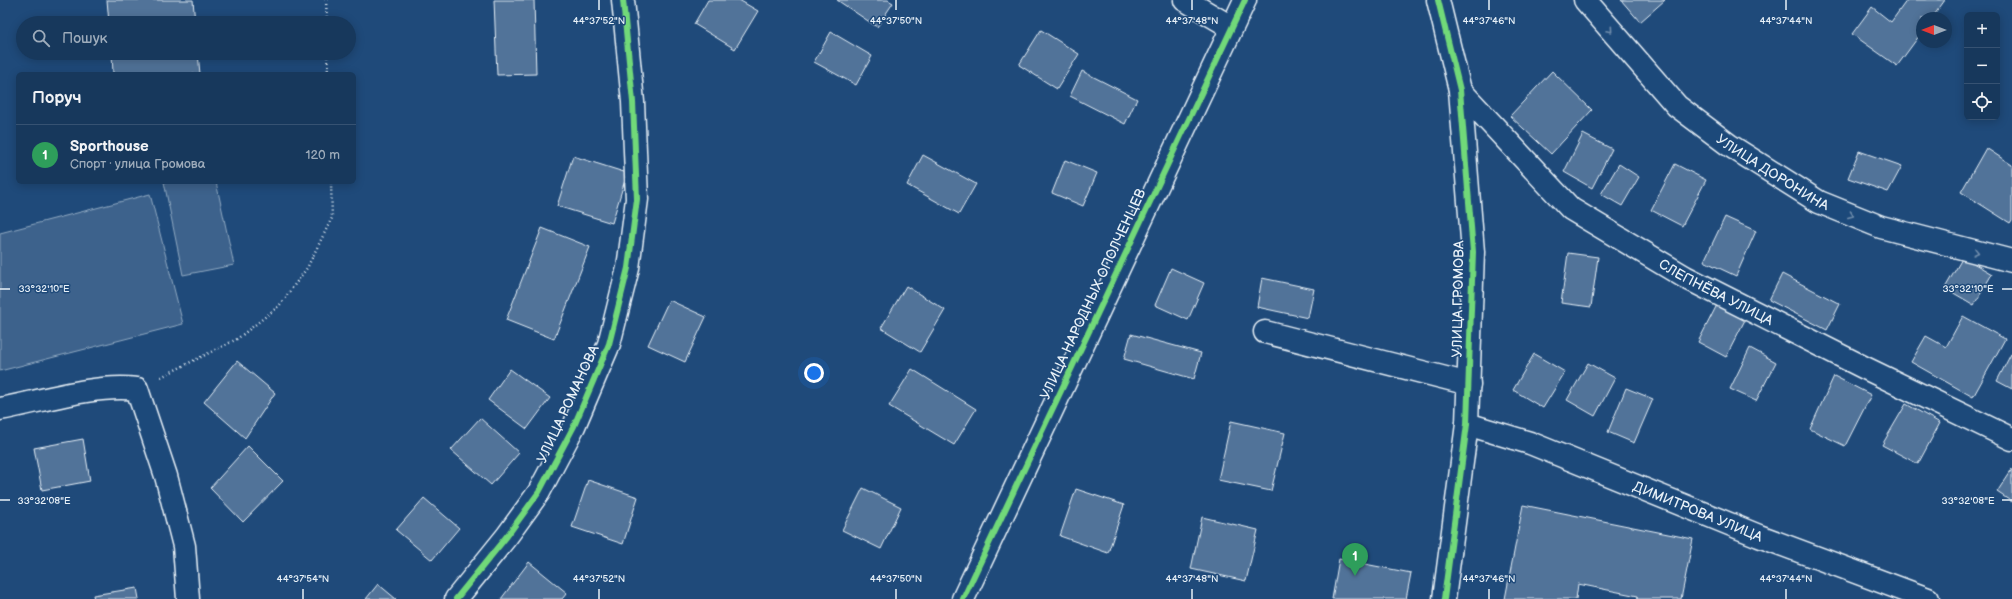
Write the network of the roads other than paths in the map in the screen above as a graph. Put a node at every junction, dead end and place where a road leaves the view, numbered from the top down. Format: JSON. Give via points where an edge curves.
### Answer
{"nodes":[{"id":1,"x":623,"y":0,"type":"edge"},
{"id":2,"x":1185,"y":0,"type":"edge"},
{"id":3,"x":1245,"y":0,"type":"edge"},
{"id":4,"x":1438,"y":0,"type":"edge"},
{"id":5,"x":1585,"y":0,"type":"edge"},
{"id":6,"x":1231,"y":27,"type":"junction"},
{"id":7,"x":1460,"y":90,"type":"junction"},
{"id":8,"x":2012,"y":261,"type":"edge"},
{"id":9,"x":1265,"y":332,"type":"dead end"},
{"id":10,"x":1468,"y":384,"type":"junction"},
{"id":11,"x":0,"y":409,"type":"edge"},
{"id":12,"x":1467,"y":424,"type":"junction"},
{"id":13,"x":2012,"y":440,"type":"edge"},
{"id":14,"x":188,"y":599,"type":"edge"},
{"id":15,"x":456,"y":599,"type":"edge"},
{"id":16,"x":963,"y":599,"type":"edge"},
{"id":17,"x":1444,"y":599,"type":"edge"},
{"id":18,"x":1928,"y":599,"type":"edge"}],
"edges":[{"from":1,"to":15,"type":"street","name":"УЛИЦА РОМАНОВА","via":[[633,102],[637,199],[628,268],[609,344],[574,426],[539,492]]},
{"from":2,"to":6,"type":"street"},
{"from":3,"to":6,"type":"street","name":"УЛИЦА НАРОДНЫХ ОПОЛЧЕНЦЕВ"},
{"from":4,"to":7,"type":"street","name":"УЛИЦА ГРОМОВА"},
{"from":5,"to":8,"type":"street","name":"УЛИЦА ДОРОНИНА","one_way":true,"via":[[1677,106],[1728,145],[1819,202],[1881,227]]},
{"from":6,"to":16,"type":"street","name":"УЛИЦА НАРОДНЫХ ОПОЛЧЕНЦЕВ"},
{"from":7,"to":10,"type":"street","name":"УЛИЦА ГРОМОВА","via":[[1473,252]]},
{"from":7,"to":13,"type":"street","name":"СЛЕПНЁВА УЛИЦА","via":[[1571,209],[1685,277]]},
{"from":9,"to":10,"type":"street"},
{"from":10,"to":12,"type":"street","name":"УЛИЦА ГРОМОВА"},
{"from":11,"to":14,"type":"street","via":[[91,391],[138,389],[166,476],[184,546]]},
{"from":12,"to":17,"type":"street","name":"УЛИЦА ГРОМОВА"},
{"from":12,"to":18,"type":"street","name":"ДИМИТРОВА УЛИЦА","via":[[1530,443],[1760,536]]}]}
